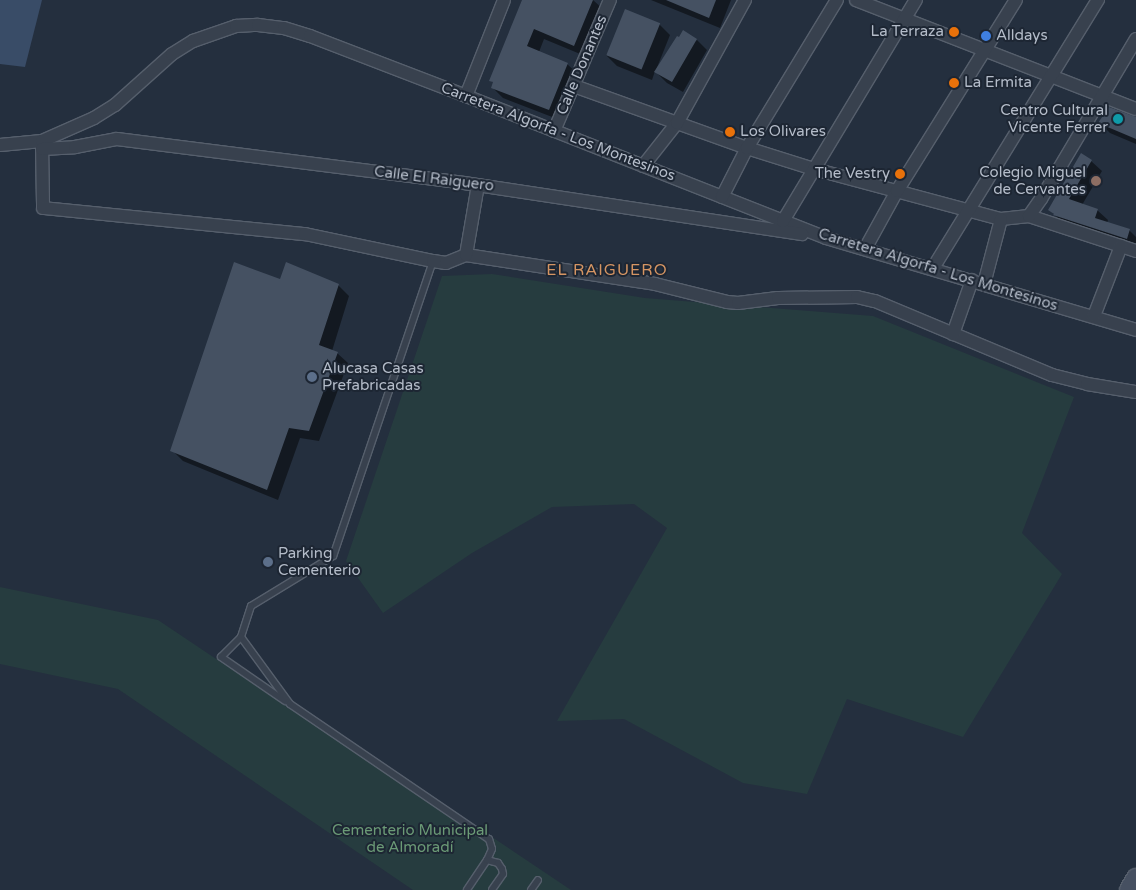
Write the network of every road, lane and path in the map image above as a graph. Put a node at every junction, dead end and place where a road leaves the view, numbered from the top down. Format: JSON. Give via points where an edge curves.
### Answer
{"nodes":[{"id":1,"x":504,"y":0,"type":"edge"},
{"id":2,"x":610,"y":0,"type":"edge"},
{"id":3,"x":745,"y":0,"type":"edge"},
{"id":4,"x":838,"y":0,"type":"edge"},
{"id":5,"x":856,"y":0,"type":"edge"},
{"id":6,"x":916,"y":0,"type":"edge"},
{"id":7,"x":1016,"y":0,"type":"edge"},
{"id":8,"x":1098,"y":0,"type":"edge"},
{"id":9,"x":903,"y":20,"type":"junction"},
{"id":10,"x":1136,"y":40,"type":"edge"},
{"id":11,"x":984,"y":50,"type":"junction"},
{"id":12,"x":1050,"y":77,"type":"junction"},
{"id":13,"x":574,"y":86,"type":"junction"},
{"id":14,"x":466,"y":96,"type":"junction"},
{"id":15,"x":1102,"y":98,"type":"junction"},
{"id":16,"x":1136,"y":109,"type":"edge"},
{"id":17,"x":677,"y":123,"type":"junction"},
{"id":18,"x":554,"y":131,"type":"junction"},
{"id":19,"x":0,"y":145,"type":"edge"},
{"id":20,"x":42,"y":145,"type":"junction"},
{"id":21,"x":747,"y":148,"type":"junction"},
{"id":22,"x":643,"y":166,"type":"junction"},
{"id":23,"x":814,"y":169,"type":"junction"},
{"id":24,"x":478,"y":185,"type":"junction"},
{"id":25,"x":897,"y":191,"type":"junction"},
{"id":26,"x":722,"y":197,"type":"junction"},
{"id":27,"x":969,"y":209,"type":"junction"},
{"id":28,"x":1029,"y":216,"type":"junction"},
{"id":29,"x":1001,"y":219,"type":"junction"},
{"id":30,"x":782,"y":221,"type":"junction"},
{"id":31,"x":826,"y":238,"type":"junction"},
{"id":32,"x":1121,"y":246,"type":"junction"},
{"id":33,"x":864,"y":249,"type":"junction"},
{"id":34,"x":1136,"y":251,"type":"edge"},
{"id":35,"x":466,"y":255,"type":"junction"},
{"id":36,"x":433,"y":261,"type":"junction"},
{"id":37,"x":933,"y":268,"type":"junction"},
{"id":38,"x":972,"y":280,"type":"junction"},
{"id":39,"x":984,"y":284,"type":"junction"},
{"id":40,"x":1094,"y":316,"type":"junction"},
{"id":41,"x":1136,"y":330,"type":"edge"},
{"id":42,"x":953,"y":334,"type":"junction"},
{"id":43,"x":1136,"y":392,"type":"edge"},
{"id":44,"x":241,"y":637,"type":"junction"},
{"id":45,"x":290,"y":704,"type":"junction"},
{"id":46,"x":487,"y":860,"type":"junction"},
{"id":47,"x":1136,"y":878,"type":"edge"},
{"id":48,"x":538,"y":880,"type":"dead end"},
{"id":49,"x":467,"y":890,"type":"edge"},
{"id":50,"x":492,"y":890,"type":"edge"},
{"id":51,"x":531,"y":890,"type":"edge"},
{"id":52,"x":1129,"y":890,"type":"edge"}],
"edges":[{"from":1,"to":14,"type":"street"},
{"from":2,"to":13,"type":"street","name":"Calle Donantes"},
{"from":3,"to":17,"type":"street"},
{"from":4,"to":21,"type":"street"},
{"from":5,"to":9,"type":"street"},
{"from":6,"to":9,"type":"street"},
{"from":7,"to":11,"type":"street"},
{"from":8,"to":12,"type":"street"},
{"from":9,"to":11,"type":"street"},
{"from":9,"to":23,"type":"street"},
{"from":10,"to":15,"type":"street"},
{"from":11,"to":12,"type":"street"},
{"from":11,"to":25,"type":"street"},
{"from":12,"to":15,"type":"street"},
{"from":12,"to":27,"type":"street"},
{"from":13,"to":17,"type":"street"},
{"from":13,"to":18,"type":"street","name":"Calle Donantes"},
{"from":14,"to":18,"type":"street","name":"Carretera Algorfa - Los Montesinos"},
{"from":14,"to":20,"type":"street","name":"Carretera Algorfa - Los Montesinos","via":[[284,28],[236,26],[193,41],[172,54],[115,106]]},
{"from":15,"to":16,"type":"street"},
{"from":15,"to":28,"type":"street"},
{"from":17,"to":21,"type":"street"},
{"from":17,"to":22,"type":"street"},
{"from":18,"to":22,"type":"street","name":"Carretera Algorfa - Los Montesinos"},
{"from":19,"to":20,"type":"street","name":"Carretera Algorfa - Los Montesinos"},
{"from":20,"to":24,"type":"street","name":"Calle El Raiguero","via":[[74,147],[117,139]]},
{"from":20,"to":36,"type":"street","via":[[43,208],[305,234]]},
{"from":21,"to":23,"type":"street"},
{"from":21,"to":26,"type":"street"},
{"from":22,"to":26,"type":"street","name":"Carretera Algorfa - Los Montesinos"},
{"from":23,"to":25,"type":"street"},
{"from":23,"to":30,"type":"street"},
{"from":24,"to":31,"type":"street","name":"Calle El Raiguero"},
{"from":24,"to":35,"type":"street"},
{"from":25,"to":27,"type":"street"},
{"from":25,"to":33,"type":"street"},
{"from":26,"to":30,"type":"street","name":"Carretera Algorfa - Los Montesinos"},
{"from":27,"to":29,"type":"street"},
{"from":27,"to":37,"type":"street"},
{"from":28,"to":29,"type":"street"},
{"from":28,"to":32,"type":"street"},
{"from":29,"to":39,"type":"street"},
{"from":30,"to":31,"type":"street","name":"Carretera Algorfa - Los Montesinos"},
{"from":31,"to":33,"type":"street","name":"Carretera Algorfa - Los Montesinos"},
{"from":32,"to":34,"type":"street"},
{"from":32,"to":40,"type":"street"},
{"from":33,"to":37,"type":"street","name":"Carretera Algorfa - Los Montesinos"},
{"from":35,"to":36,"type":"street","via":[[446,263]]},
{"from":35,"to":42,"type":"street","via":[[655,284],[727,302],[857,297]]},
{"from":36,"to":44,"type":"lane","via":[[333,556],[251,606]]},
{"from":37,"to":38,"type":"street","name":"Carretera Algorfa - Los Montesinos"},
{"from":38,"to":39,"type":"street","name":"Carretera Algorfa - Los Montesinos"},
{"from":38,"to":42,"type":"street"},
{"from":39,"to":40,"type":"street","name":"Carretera Algorfa - Los Montesinos"},
{"from":40,"to":41,"type":"street","name":"Carretera Algorfa - Los Montesinos"},
{"from":42,"to":43,"type":"street","via":[[1052,374]]},
{"from":44,"to":45,"type":"lane"},
{"from":44,"to":45,"type":"lane","via":[[221,657]]},
{"from":45,"to":46,"type":"lane","via":[[489,839],[492,849]]},
{"from":46,"to":49,"type":"lane"},
{"from":46,"to":50,"type":"lane","via":[[498,863],[503,874]]},
{"from":47,"to":52,"type":"main road"},
{"from":48,"to":51,"type":"lane"}]}
